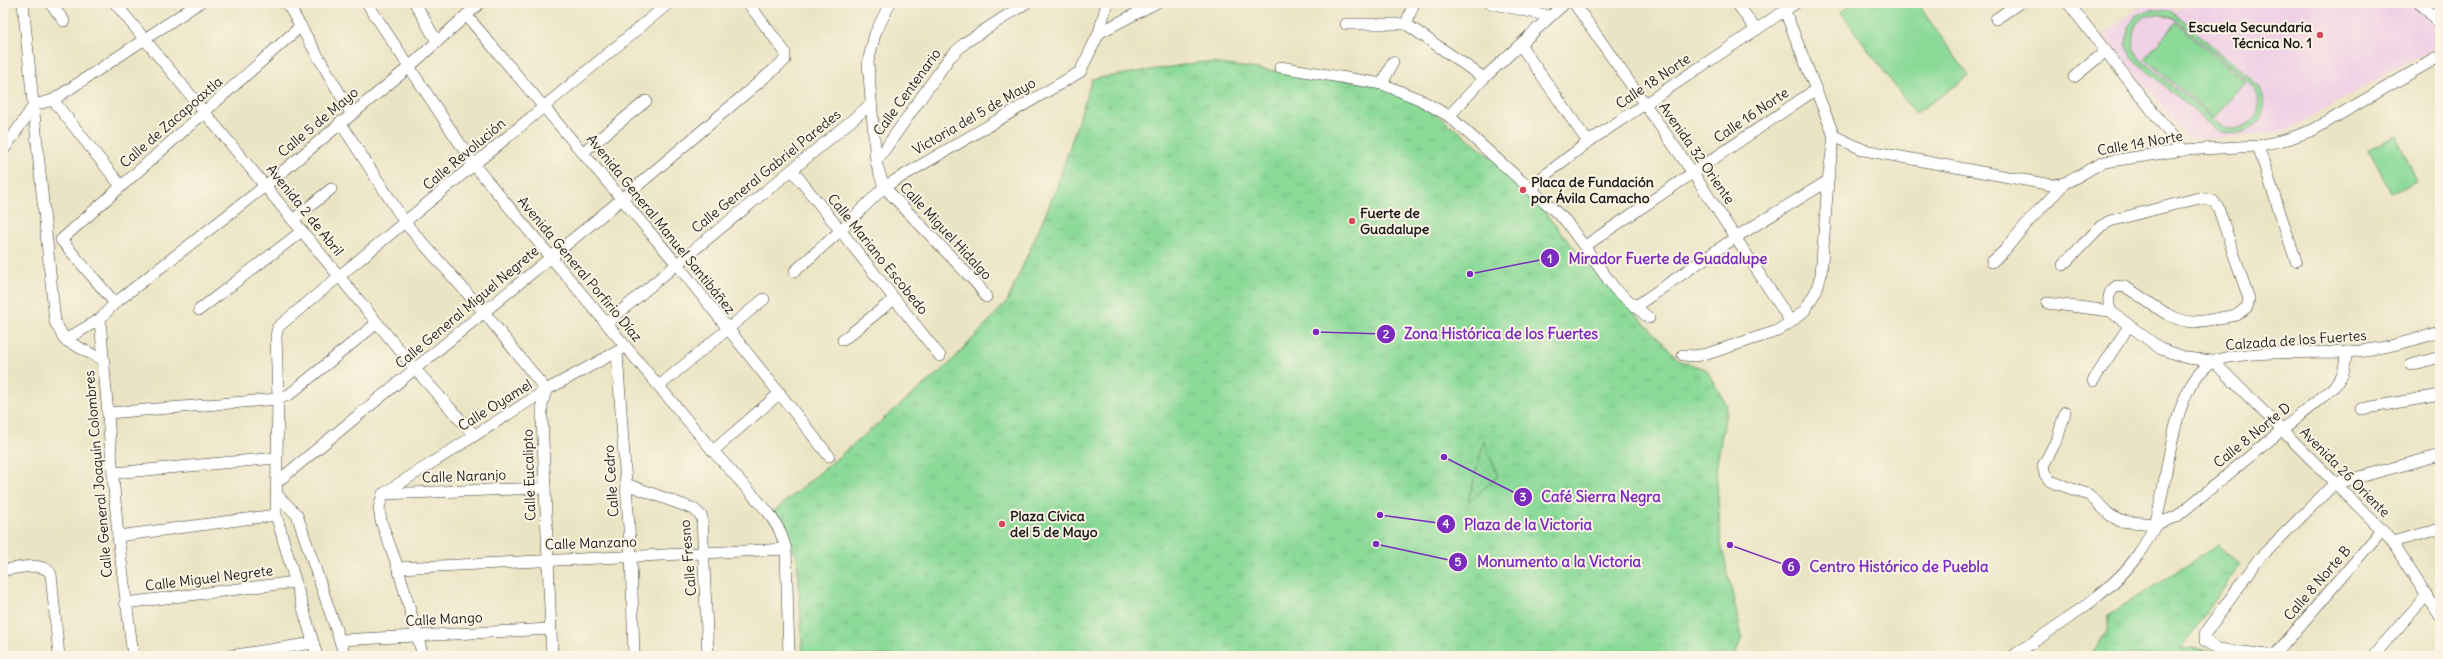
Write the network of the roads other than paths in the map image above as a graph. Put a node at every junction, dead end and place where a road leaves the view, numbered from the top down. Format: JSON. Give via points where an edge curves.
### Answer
{"nodes":[{"id":1,"x":23,"y":3,"type":"edge"},
{"id":2,"x":50,"y":3,"type":"edge"},
{"id":3,"x":114,"y":3,"type":"edge"},
{"id":4,"x":199,"y":3,"type":"edge"},
{"id":5,"x":286,"y":3,"type":"edge"},
{"id":6,"x":367,"y":3,"type":"edge"},
{"id":7,"x":415,"y":3,"type":"edge"},
{"id":8,"x":480,"y":3,"type":"edge"},
{"id":9,"x":669,"y":3,"type":"edge"},
{"id":10,"x":748,"y":3,"type":"edge"},
{"id":11,"x":890,"y":3,"type":"edge"},
{"id":12,"x":1026,"y":3,"type":"edge"},
{"id":13,"x":1107,"y":3,"type":"edge"},
{"id":14,"x":1156,"y":3,"type":"edge"},
{"id":15,"x":1414,"y":3,"type":"edge"},
{"id":16,"x":1490,"y":3,"type":"edge"},
{"id":17,"x":1564,"y":3,"type":"edge"},
{"id":18,"x":1574,"y":3,"type":"edge"},
{"id":19,"x":1737,"y":3,"type":"edge"},
{"id":20,"x":1796,"y":3,"type":"edge"},
{"id":21,"x":2019,"y":3,"type":"edge"},
{"id":22,"x":2068,"y":3,"type":"edge"},
{"id":23,"x":2420,"y":3,"type":"edge"},
{"id":24,"x":1517,"y":6,"type":"edge"},
{"id":25,"x":1785,"y":11,"type":"junction"},
{"id":26,"x":466,"y":15,"type":"junction"},
{"id":27,"x":1550,"y":16,"type":"junction"},
{"id":28,"x":1996,"y":19,"type":"dead end"},
{"id":29,"x":64,"y":21,"type":"dead end"},
{"id":30,"x":1346,"y":24,"type":"dead end"},
{"id":31,"x":1406,"y":24,"type":"junction"},
{"id":32,"x":2440,"y":24,"type":"edge"},
{"id":33,"x":301,"y":26,"type":"junction"},
{"id":34,"x":1756,"y":30,"type":"junction"},
{"id":35,"x":1099,"y":33,"type":"junction"},
{"id":36,"x":143,"y":40,"type":"junction"},
{"id":37,"x":437,"y":42,"type":"junction"},
{"id":38,"x":1521,"y":46,"type":"junction"},
{"id":39,"x":2106,"y":51,"type":"junction"},
{"id":40,"x":2440,"y":56,"type":"edge"},
{"id":41,"x":1393,"y":62,"type":"dead end"},
{"id":42,"x":408,"y":68,"type":"junction"},
{"id":43,"x":1280,"y":68,"type":"dead end"},
{"id":44,"x":2074,"y":77,"type":"dead end"},
{"id":45,"x":1484,"y":78,"type":"junction"},
{"id":46,"x":1382,"y":84,"type":"junction"},
{"id":47,"x":1815,"y":90,"type":"junction"},
{"id":48,"x":53,"y":100,"type":"junction"},
{"id":49,"x":646,"y":101,"type":"dead end"},
{"id":50,"x":872,"y":104,"type":"junction"},
{"id":51,"x":1645,"y":104,"type":"junction"},
{"id":52,"x":34,"y":105,"type":"junction"},
{"id":53,"x":545,"y":106,"type":"junction"},
{"id":54,"x":351,"y":113,"type":"junction"},
{"id":55,"x":205,"y":114,"type":"junction"},
{"id":56,"x":1449,"y":116,"type":"junction"},
{"id":57,"x":340,"y":122,"type":"junction"},
{"id":58,"x":1834,"y":136,"type":"junction"},
{"id":59,"x":1588,"y":142,"type":"junction"},
{"id":60,"x":2258,"y":146,"type":"junction"},
{"id":61,"x":2183,"y":150,"type":"junction"},
{"id":62,"x":3,"y":151,"type":"edge"},
{"id":63,"x":583,"y":152,"type":"junction"},
{"id":64,"x":876,"y":162,"type":"junction"},
{"id":65,"x":474,"y":165,"type":"junction"},
{"id":66,"x":793,"y":171,"type":"junction"},
{"id":67,"x":1693,"y":173,"type":"junction"},
{"id":68,"x":1828,"y":181,"type":"junction"},
{"id":69,"x":2063,"y":185,"type":"junction"},
{"id":70,"x":121,"y":186,"type":"junction"},
{"id":71,"x":265,"y":186,"type":"junction"},
{"id":72,"x":884,"y":186,"type":"junction"},
{"id":73,"x":331,"y":189,"type":"dead end"},
{"id":74,"x":1532,"y":190,"type":"junction"},
{"id":75,"x":623,"y":198,"type":"junction"},
{"id":76,"x":293,"y":220,"type":"junction"},
{"id":77,"x":406,"y":224,"type":"junction"},
{"id":78,"x":302,"y":231,"type":"junction"},
{"id":79,"x":840,"y":231,"type":"junction"},
{"id":80,"x":1736,"y":237,"type":"junction"},
{"id":81,"x":1585,"y":246,"type":"junction"},
{"id":82,"x":550,"y":257,"type":"junction"},
{"id":83,"x":2296,"y":261,"type":"dead end"},
{"id":84,"x":1992,"y":262,"type":"dead end"},
{"id":85,"x":676,"y":263,"type":"junction"},
{"id":86,"x":2063,"y":265,"type":"dead end"},
{"id":87,"x":795,"y":271,"type":"dead end"},
{"id":88,"x":341,"y":277,"type":"junction"},
{"id":89,"x":986,"y":298,"type":"dead end"},
{"id":90,"x":764,"y":299,"type":"dead end"},
{"id":91,"x":894,"y":299,"type":"junction"},
{"id":92,"x":115,"y":303,"type":"junction"},
{"id":93,"x":2047,"y":303,"type":"dead end"},
{"id":94,"x":1636,"y":306,"type":"junction"},
{"id":95,"x":199,"y":310,"type":"dead end"},
{"id":96,"x":2110,"y":311,"type":"junction"},
{"id":97,"x":484,"y":312,"type":"junction"},
{"id":98,"x":1649,"y":318,"type":"dead end"},
{"id":99,"x":100,"y":319,"type":"junction"},
{"id":100,"x":1791,"y":322,"type":"junction"},
{"id":101,"x":377,"y":323,"type":"junction"},
{"id":102,"x":607,"y":323,"type":"junction"},
{"id":103,"x":2130,"y":326,"type":"junction"},
{"id":104,"x":727,"y":328,"type":"junction"},
{"id":105,"x":2440,"y":332,"type":"edge"},
{"id":106,"x":65,"y":340,"type":"junction"},
{"id":107,"x":843,"y":340,"type":"dead end"},
{"id":108,"x":621,"y":349,"type":"junction"},
{"id":109,"x":2347,"y":352,"type":"junction"},
{"id":110,"x":1683,"y":355,"type":"dead end"},
{"id":111,"x":940,"y":356,"type":"dead end"},
{"id":112,"x":2440,"y":357,"type":"edge"},
{"id":113,"x":103,"y":360,"type":"junction"},
{"id":114,"x":2213,"y":361,"type":"junction"},
{"id":115,"x":2411,"y":365,"type":"dead end"},
{"id":116,"x":415,"y":369,"type":"junction"},
{"id":117,"x":2093,"y":381,"type":"dead end"},
{"id":118,"x":659,"y":386,"type":"junction"},
{"id":119,"x":546,"y":390,"type":"junction"},
{"id":120,"x":780,"y":394,"type":"junction"},
{"id":121,"x":2440,"y":395,"type":"edge"},
{"id":122,"x":278,"y":399,"type":"junction"},
{"id":123,"x":2361,"y":409,"type":"dead end"},
{"id":124,"x":2065,"y":412,"type":"dead end"},
{"id":125,"x":108,"y":413,"type":"junction"},
{"id":126,"x":2282,"y":430,"type":"junction"},
{"id":127,"x":474,"y":435,"type":"junction"},
{"id":128,"x":713,"y":451,"type":"junction"},
{"id":129,"x":2440,"y":455,"type":"edge"},
{"id":130,"x":829,"y":456,"type":"dead end"},
{"id":131,"x":276,"y":458,"type":"junction"},
{"id":132,"x":114,"y":473,"type":"junction"},
{"id":133,"x":277,"y":482,"type":"junction"},
{"id":134,"x":626,"y":484,"type":"junction"},
{"id":135,"x":2334,"y":484,"type":"junction"},
{"id":136,"x":546,"y":488,"type":"junction"},
{"id":137,"x":383,"y":494,"type":"junction"},
{"id":138,"x":278,"y":496,"type":"junction"},
{"id":139,"x":276,"y":515,"type":"junction"},
{"id":140,"x":2155,"y":524,"type":"junction"},
{"id":141,"x":2440,"y":529,"type":"edge"},
{"id":142,"x":2382,"y":530,"type":"junction"},
{"id":143,"x":118,"y":536,"type":"junction"},
{"id":144,"x":2392,"y":542,"type":"junction"},
{"id":145,"x":785,"y":546,"type":"junction"},
{"id":146,"x":704,"y":553,"type":"junction"},
{"id":147,"x":631,"y":557,"type":"junction"},
{"id":148,"x":547,"y":560,"type":"junction"},
{"id":149,"x":398,"y":568,"type":"junction"},
{"id":150,"x":3,"y":570,"type":"edge"},
{"id":151,"x":295,"y":582,"type":"junction"},
{"id":152,"x":2427,"y":595,"type":"junction"},
{"id":153,"x":125,"y":603,"type":"junction"},
{"id":154,"x":2440,"y":616,"type":"edge"},
{"id":155,"x":550,"y":629,"type":"junction"},
{"id":156,"x":419,"y":636,"type":"junction"},
{"id":157,"x":340,"y":640,"type":"junction"},
{"id":158,"x":313,"y":643,"type":"junction"},
{"id":159,"x":59,"y":656,"type":"edge"},
{"id":160,"x":133,"y":656,"type":"edge"},
{"id":161,"x":230,"y":656,"type":"edge"},
{"id":162,"x":317,"y":656,"type":"edge"},
{"id":163,"x":345,"y":656,"type":"edge"},
{"id":164,"x":423,"y":656,"type":"edge"},
{"id":165,"x":552,"y":656,"type":"edge"},
{"id":166,"x":634,"y":656,"type":"edge"},
{"id":167,"x":708,"y":656,"type":"edge"},
{"id":168,"x":789,"y":656,"type":"edge"},
{"id":169,"x":2012,"y":656,"type":"edge"},
{"id":170,"x":2274,"y":656,"type":"edge"},
{"id":171,"x":2277,"y":656,"type":"edge"},
{"id":172,"x":2373,"y":656,"type":"edge"}],
"edges":[{"from":1,"to":52,"type":"street"},
{"from":2,"to":29,"type":"street"},
{"from":3,"to":36,"type":"street","name":"Avenida 2 de Abril"},
{"from":4,"to":36,"type":"street"},
{"from":5,"to":33,"type":"street"},
{"from":6,"to":42,"type":"street","name":"Avenida General Porfirio Díaz"},
{"from":7,"to":37,"type":"street"},
{"from":8,"to":26,"type":"street","name":"Calle 5 de Mayo"},
{"from":9,"to":53,"type":"street","name":"Calle Revolución"},
{"from":10,"to":75,"type":"street","name":"Calle General Miguel Negrete","via":[[785,52],[785,60]]},
{"from":11,"to":50,"type":"street","via":[[875,34],[868,62]]},
{"from":12,"to":64,"type":"street","name":"Calle Centenario","via":[[966,42],[949,58]]},
{"from":13,"to":35,"type":"street"},
{"from":14,"to":35,"type":"street"},
{"from":15,"to":31,"type":"street"},
{"from":16,"to":24,"type":"street"},
{"from":17,"to":27,"type":"street"},
{"from":18,"to":51,"type":"street","name":"Avenida 32 Oriente"},
{"from":19,"to":34,"type":"street"},
{"from":20,"to":25,"type":"street","name":"Calle 18 Norte"},
{"from":21,"to":28,"type":"street"},
{"from":22,"to":39,"type":"street"},
{"from":23,"to":32,"type":"street"},
{"from":24,"to":27,"type":"street"},
{"from":25,"to":34,"type":"street","name":"Calle 18 Norte"},
{"from":25,"to":47,"type":"street"},
{"from":26,"to":37,"type":"street","name":"Calle 5 de Mayo"},
{"from":26,"to":53,"type":"street","name":"Avenida General Manuel Santibáñez"},
{"from":27,"to":38,"type":"street"},
{"from":30,"to":31,"type":"street"},
{"from":31,"to":45,"type":"street"},
{"from":33,"to":54,"type":"street"},
{"from":33,"to":55,"type":"street","name":"Calle de Zacapoaxtla"},
{"from":34,"to":51,"type":"street","name":"Calle 18 Norte"},
{"from":35,"to":72,"type":"street","name":"Victoria del 5 de Mayo","via":[[1080,72]]},
{"from":36,"to":48,"type":"street"},
{"from":36,"to":55,"type":"street","name":"Avenida 2 de Abril"},
{"from":37,"to":42,"type":"street","name":"Calle 5 de Mayo"},
{"from":38,"to":45,"type":"street"},
{"from":38,"to":59,"type":"street"},
{"from":39,"to":44,"type":"street"},
{"from":39,"to":61,"type":"street"},
{"from":40,"to":60,"type":"street","name":"Calle 14 Norte","via":[[2313,130]]},
{"from":41,"to":46,"type":"street"},
{"from":42,"to":54,"type":"street","name":"Calle 5 de Mayo"},
{"from":42,"to":65,"type":"street","name":"Avenida General Porfirio Díaz"},
{"from":43,"to":46,"type":"street"},
{"from":45,"to":56,"type":"street"},
{"from":46,"to":56,"type":"street","via":[[1419,99]]},
{"from":47,"to":58,"type":"street"},
{"from":47,"to":67,"type":"street","name":"Calle 16 Norte"},
{"from":48,"to":52,"type":"street"},
{"from":48,"to":70,"type":"street"},
{"from":49,"to":63,"type":"street"},
{"from":50,"to":64,"type":"street"},
{"from":50,"to":66,"type":"street","name":"Calle General Gabriel Paredes"},
{"from":51,"to":59,"type":"street","name":"Calle 18 Norte"},
{"from":51,"to":67,"type":"street","name":"Avenida 32 Oriente"},
{"from":52,"to":62,"type":"street"},
{"from":52,"to":106,"type":"street","via":[[55,322]]},
{"from":53,"to":63,"type":"street","name":"Avenida General Manuel Santibáñez"},
{"from":53,"to":65,"type":"street","name":"Calle Revolución"},
{"from":54,"to":57,"type":"street","name":"Calle 5 de Mayo"},
{"from":55,"to":70,"type":"street","name":"Calle de Zacapoaxtla"},
{"from":55,"to":71,"type":"street","name":"Avenida 2 de Abril"},
{"from":56,"to":74,"type":"street"},
{"from":57,"to":71,"type":"street","name":"Calle 5 de Mayo"},
{"from":57,"to":77,"type":"street"},
{"from":58,"to":68,"type":"street"},
{"from":58,"to":69,"type":"street","via":[[1864,150],[2051,185]]},
{"from":59,"to":74,"type":"street","name":"Calle 18 Norte","via":[[1540,179]]},
{"from":60,"to":61,"type":"street","name":"Calle 14 Norte"},
{"from":60,"to":83,"type":"street"},
{"from":61,"to":69,"type":"street","name":"Calle 14 Norte","via":[[2105,162],[2093,166]]},
{"from":63,"to":75,"type":"street","name":"Avenida General Manuel Santibáñez"},
{"from":64,"to":72,"type":"street"},
{"from":65,"to":77,"type":"street","name":"Calle Revolución"},
{"from":65,"to":82,"type":"street","name":"Avenida General Porfirio Díaz"},
{"from":66,"to":79,"type":"street","name":"Calle Mariano Escobedo"},
{"from":66,"to":85,"type":"street","name":"Calle General Gabriel Paredes"},
{"from":67,"to":80,"type":"street","name":"Avenida 32 Oriente"},
{"from":67,"to":81,"type":"street","name":"Calle 16 Norte"},
{"from":68,"to":80,"type":"street"},
{"from":68,"to":100,"type":"street","via":[[1821,275],[1816,291],[1805,310]]},
{"from":69,"to":84,"type":"street","name":"Calle 14 Norte"},
{"from":70,"to":92,"type":"street","name":"Calle de Zacapoaxtla","via":[[61,240]]},
{"from":71,"to":76,"type":"street","name":"Avenida 2 de Abril"},
{"from":71,"to":92,"type":"street","name":"Calle 5 de Mayo"},
{"from":72,"to":79,"type":"street","name":"Victoria del 5 de Mayo"},
{"from":72,"to":89,"type":"street","name":"Calle Miguel Hidalgo","via":[[978,284]]},
{"from":73,"to":76,"type":"street"},
{"from":74,"to":81,"type":"street","via":[[1565,220]]},
{"from":75,"to":82,"type":"street","name":"Calle General Miguel Negrete"},
{"from":75,"to":85,"type":"street","name":"Avenida General Manuel Santibáñez"},
{"from":76,"to":78,"type":"street","name":"Avenida 2 de Abril"},
{"from":77,"to":88,"type":"street","name":"Calle Revolución"},
{"from":77,"to":97,"type":"street"},
{"from":78,"to":88,"type":"street","name":"Avenida 2 de Abril"},
{"from":78,"to":95,"type":"street"},
{"from":79,"to":87,"type":"street","name":"Victoria del 5 de Mayo"},
{"from":79,"to":91,"type":"street","name":"Calle Mariano Escobedo"},
{"from":80,"to":94,"type":"street"},
{"from":80,"to":100,"type":"street","name":"Avenida 32 Oriente"},
{"from":81,"to":94,"type":"street","via":[[1615,289],[1624,299]]},
{"from":82,"to":97,"type":"street","name":"Calle General Miguel Negrete"},
{"from":82,"to":102,"type":"street","name":"Avenida General Porfirio Díaz"},
{"from":85,"to":102,"type":"street","name":"Calle General Gabriel Paredes"},
{"from":85,"to":104,"type":"street","name":"Avenida General Manuel Santibáñez"},
{"from":86,"to":96,"type":"street","via":[[2101,226],[2110,221],[2199,198],[2213,201],[2218,206],[2249,299],[2243,312],[2194,322],[2184,321],[2173,317],[2125,287],[2116,286],[2111,290],[2107,300]]},
{"from":88,"to":101,"type":"street","name":"Avenida 2 de Abril"},
{"from":88,"to":122,"type":"street","name":"Calle Revolución","via":[[278,327]]},
{"from":90,"to":104,"type":"street"},
{"from":91,"to":107,"type":"street"},
{"from":91,"to":111,"type":"street","name":"Calle Mariano Escobedo"},
{"from":92,"to":99,"type":"street","name":"Calle 5 de Mayo"},
{"from":93,"to":96,"type":"street"},
{"from":94,"to":98,"type":"street"},
{"from":96,"to":103,"type":"street"},
{"from":97,"to":116,"type":"street","name":"Calle General Miguel Negrete"},
{"from":97,"to":119,"type":"street"},
{"from":99,"to":106,"type":"street","name":"Calle 5 de Mayo"},
{"from":99,"to":113,"type":"street"},
{"from":100,"to":110,"type":"street","via":[[1777,330],[1707,354]]},
{"from":101,"to":116,"type":"street","name":"Avenida 2 de Abril"},
{"from":101,"to":122,"type":"street","via":[[290,394]]},
{"from":102,"to":108,"type":"street","name":"Avenida General Porfirio Díaz"},
{"from":103,"to":114,"type":"street","via":[[2161,350],[2187,358]]},
{"from":103,"to":117,"type":"street"},
{"from":104,"to":118,"type":"street"},
{"from":104,"to":120,"type":"street","name":"Avenida General Manuel Santibáñez"},
{"from":105,"to":109,"type":"street","name":"Calzada de los Fuertes","via":[[2384,349]]},
{"from":106,"to":113,"type":"street","name":"Calle General Joaquín Colombres"},
{"from":108,"to":118,"type":"street","name":"Avenida General Porfirio Díaz"},
{"from":108,"to":119,"type":"street","name":"Calle Oyamel"},
{"from":108,"to":134,"type":"street","name":"Calle Cedro"},
{"from":109,"to":114,"type":"street","name":"Calzada de los Fuertes","via":[[2257,355]]},
{"from":109,"to":126,"type":"street","name":"Calle 8 Norte D","via":[[2339,382]]},
{"from":112,"to":115,"type":"street"},
{"from":113,"to":125,"type":"street","name":"Calle General Joaquín Colombres"},
{"from":114,"to":126,"type":"street","name":"Avenida 26 Oriente"},
{"from":114,"to":140,"type":"street","name":"Calzada de los Fuertes","via":[[2198,374],[2187,389]]},
{"from":116,"to":127,"type":"street","name":"Avenida 2 de Abril"},
{"from":116,"to":133,"type":"street","name":"Calle General Miguel Negrete"},
{"from":118,"to":128,"type":"street","name":"Avenida General Porfirio Díaz"},
{"from":119,"to":127,"type":"street","name":"Calle Oyamel"},
{"from":119,"to":136,"type":"street","name":"Calle Eucalipto","via":[[542,406]]},
{"from":120,"to":128,"type":"street"},
{"from":120,"to":130,"type":"street","name":"Avenida General Manuel Santibáñez"},
{"from":121,"to":123,"type":"street"},
{"from":122,"to":125,"type":"street"},
{"from":122,"to":131,"type":"street"},
{"from":124,"to":140,"type":"street","via":[[2058,437],[2043,466],[2050,481],[2089,495],[2120,521]]},
{"from":125,"to":132,"type":"street","name":"Calle General Joaquín Colombres"},
{"from":126,"to":135,"type":"street","name":"Avenida 26 Oriente"},
{"from":126,"to":140,"type":"street","name":"Calle 8 Norte D","via":[[2176,517]]},
{"from":127,"to":137,"type":"street","name":"Calle Oyamel"},
{"from":128,"to":145,"type":"street","name":"Avenida General Porfirio Díaz","via":[[770,513]]},
{"from":129,"to":135,"type":"street"},
{"from":131,"to":132,"type":"street"},
{"from":131,"to":133,"type":"street"},
{"from":132,"to":143,"type":"street","name":"Calle General Joaquín Colombres"},
{"from":133,"to":138,"type":"street"},
{"from":134,"to":146,"type":"street","name":"Calle Fresno","via":[[700,513]]},
{"from":134,"to":147,"type":"street","name":"Calle Cedro"},
{"from":135,"to":142,"type":"street","name":"Avenida 26 Oriente"},
{"from":135,"to":170,"type":"street","via":[[2258,560],[2208,627],[2205,641],[2218,649]]},
{"from":136,"to":137,"type":"street","name":"Calle Naranjo"},
{"from":136,"to":148,"type":"street","name":"Calle Eucalipto"},
{"from":137,"to":149,"type":"street","via":[[379,508],[381,520]]},
{"from":138,"to":139,"type":"street"},
{"from":138,"to":157,"type":"street","via":[[296,515]]},
{"from":139,"to":143,"type":"street"},
{"from":139,"to":151,"type":"street"},
{"from":140,"to":169,"type":"street","name":"Calzada de los Fuertes","via":[[2138,556],[2113,582]]},
{"from":141,"to":144,"type":"street"},
{"from":142,"to":144,"type":"street","name":"Avenida 26 Oriente"},
{"from":142,"to":170,"type":"street","name":"Calle 8 Norte B"},
{"from":143,"to":153,"type":"street","name":"Calle General Joaquín Colombres"},
{"from":144,"to":152,"type":"street","name":"Avenida 26 Oriente"},
{"from":145,"to":146,"type":"street","name":"Calle Manzano"},
{"from":145,"to":168,"type":"street"},
{"from":146,"to":147,"type":"street","name":"Calle Manzano"},
{"from":146,"to":167,"type":"street","name":"Calle Fresno"},
{"from":147,"to":148,"type":"street","name":"Calle Manzano"},
{"from":147,"to":166,"type":"street","name":"Calle Cedro"},
{"from":148,"to":149,"type":"street","name":"Calle Manzano"},
{"from":148,"to":155,"type":"street","name":"Calle Eucalipto"},
{"from":149,"to":156,"type":"street"},
{"from":150,"to":159,"type":"street","via":[[41,566],[48,568],[51,574]]},
{"from":151,"to":153,"type":"street","name":"Calle Miguel Negrete"},
{"from":151,"to":158,"type":"street"},
{"from":152,"to":154,"type":"street","name":"Avenida 26 Oriente"},
{"from":152,"to":172,"type":"street"},
{"from":153,"to":160,"type":"street","name":"Calle General Joaquín Colombres"},
{"from":155,"to":156,"type":"street","name":"Calle Mango"},
{"from":155,"to":165,"type":"street","name":"Calle Eucalipto"},
{"from":156,"to":157,"type":"street","name":"Calle Mango"},
{"from":156,"to":164,"type":"street"},
{"from":157,"to":163,"type":"street"},
{"from":158,"to":161,"type":"street"},
{"from":158,"to":162,"type":"street"},
{"from":170,"to":171,"type":"street"}]}
